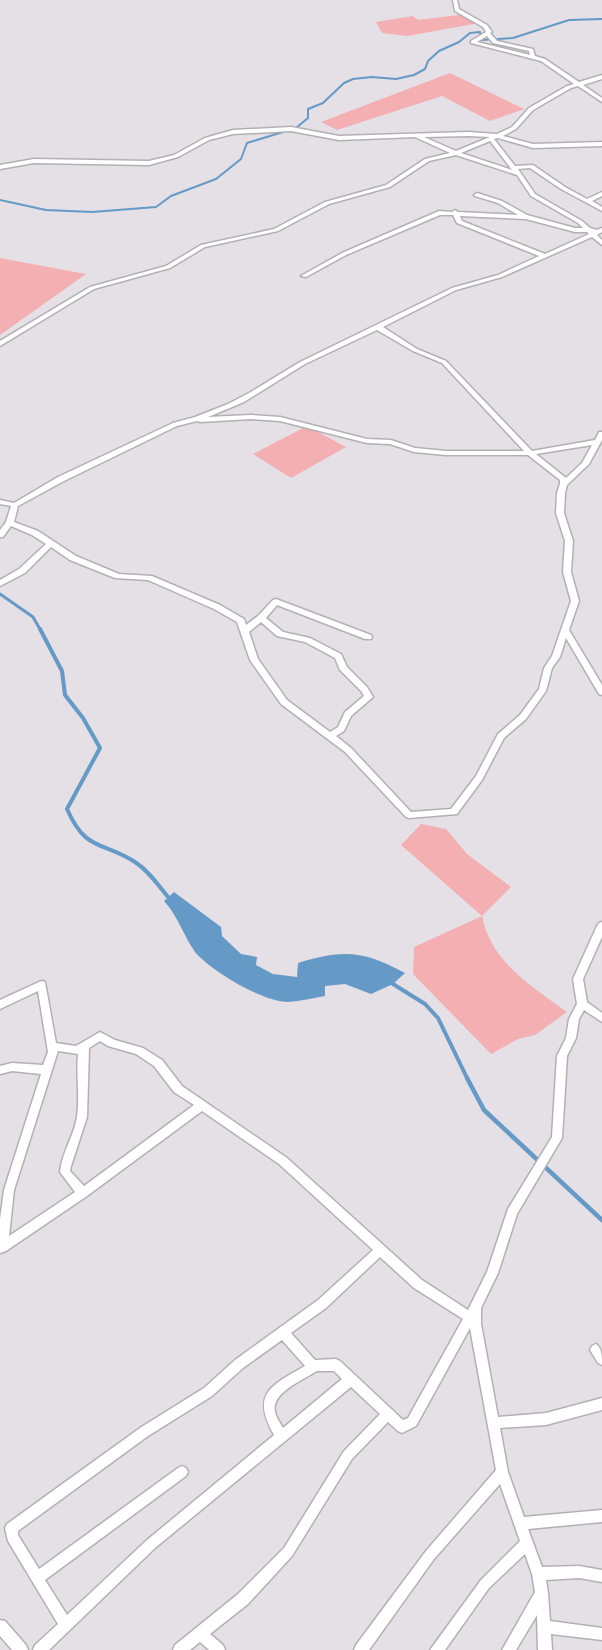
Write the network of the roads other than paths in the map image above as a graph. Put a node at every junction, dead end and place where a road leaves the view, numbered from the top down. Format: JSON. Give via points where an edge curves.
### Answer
{"nodes":[{"id":1,"x":455,"y":0,"type":"edge"},
{"id":2,"x":488,"y":34,"type":"junction"},
{"id":3,"x":533,"y":57,"type":"junction"},
{"id":4,"x":602,"y":76,"type":"edge"},
{"id":5,"x":577,"y":85,"type":"junction"},
{"id":6,"x":602,"y":100,"type":"edge"},
{"id":7,"x":414,"y":135,"type":"junction"},
{"id":8,"x":498,"y":136,"type":"junction"},
{"id":9,"x":491,"y":139,"type":"junction"},
{"id":10,"x":602,"y":144,"type":"edge"},
{"id":11,"x":456,"y":153,"type":"junction"},
{"id":12,"x":0,"y":167,"type":"edge"},
{"id":13,"x":516,"y":171,"type":"junction"},
{"id":14,"x":602,"y":194,"type":"edge"},
{"id":15,"x":477,"y":195,"type":"dead end"},
{"id":16,"x":587,"y":201,"type":"junction"},
{"id":17,"x":602,"y":209,"type":"edge"},
{"id":18,"x":455,"y":212,"type":"junction"},
{"id":19,"x":526,"y":217,"type":"junction"},
{"id":20,"x":602,"y":230,"type":"edge"},
{"id":21,"x":589,"y":232,"type":"junction"},
{"id":22,"x":602,"y":243,"type":"edge"},
{"id":23,"x":545,"y":256,"type":"junction"},
{"id":24,"x":304,"y":276,"type":"dead end"},
{"id":25,"x":378,"y":327,"type":"junction"},
{"id":26,"x":0,"y":344,"type":"edge"},
{"id":27,"x":195,"y":421,"type":"junction"},
{"id":28,"x":600,"y":437,"type":"edge"},
{"id":29,"x":530,"y":453,"type":"junction"},
{"id":30,"x":564,"y":484,"type":"junction"},
{"id":31,"x":0,"y":502,"type":"edge"},
{"id":32,"x":15,"y":505,"type":"junction"},
{"id":33,"x":10,"y":523,"type":"junction"},
{"id":34,"x":0,"y":535,"type":"edge"},
{"id":35,"x":50,"y":544,"type":"junction"},
{"id":36,"x":0,"y":583,"type":"edge"},
{"id":37,"x":261,"y":618,"type":"junction"},
{"id":38,"x":244,"y":631,"type":"junction"},
{"id":39,"x":566,"y":631,"type":"junction"},
{"id":40,"x":368,"y":637,"type":"dead end"},
{"id":41,"x":602,"y":692,"type":"edge"},
{"id":42,"x":330,"y":736,"type":"junction"},
{"id":43,"x":602,"y":926,"type":"edge"},
{"id":44,"x":582,"y":1004,"type":"junction"},
{"id":45,"x":0,"y":1005,"type":"edge"},
{"id":46,"x":602,"y":1018,"type":"edge"},
{"id":47,"x":51,"y":1046,"type":"junction"},
{"id":48,"x":84,"y":1046,"type":"junction"},
{"id":49,"x":0,"y":1070,"type":"edge"},
{"id":50,"x":48,"y":1070,"type":"junction"},
{"id":51,"x":202,"y":1105,"type":"junction"},
{"id":52,"x":82,"y":1193,"type":"junction"},
{"id":53,"x":1,"y":1247,"type":"edge"},
{"id":54,"x":380,"y":1251,"type":"junction"},
{"id":55,"x":473,"y":1313,"type":"junction"},
{"id":56,"x":284,"y":1333,"type":"junction"},
{"id":57,"x":314,"y":1367,"type":"junction"},
{"id":58,"x":351,"y":1379,"type":"junction"},
{"id":59,"x":602,"y":1404,"type":"edge"},
{"id":60,"x":388,"y":1414,"type":"junction"},
{"id":61,"x":495,"y":1423,"type":"junction"},
{"id":62,"x":281,"y":1437,"type":"junction"},
{"id":63,"x":182,"y":1472,"type":"dead end"},
{"id":64,"x":502,"y":1472,"type":"junction"},
{"id":65,"x":602,"y":1516,"type":"edge"},
{"id":66,"x":521,"y":1523,"type":"junction"},
{"id":67,"x":527,"y":1543,"type":"junction"},
{"id":68,"x":538,"y":1574,"type":"junction"},
{"id":69,"x":602,"y":1576,"type":"edge"},
{"id":70,"x":37,"y":1578,"type":"junction"},
{"id":71,"x":542,"y":1593,"type":"junction"},
{"id":72,"x":65,"y":1623,"type":"junction"},
{"id":73,"x":0,"y":1626,"type":"edge"},
{"id":74,"x":544,"y":1627,"type":"junction"},
{"id":75,"x":201,"y":1634,"type":"junction"},
{"id":76,"x":602,"y":1634,"type":"edge"},
{"id":77,"x":21,"y":1650,"type":"edge"},
{"id":78,"x":40,"y":1650,"type":"edge"},
{"id":79,"x":180,"y":1650,"type":"edge"},
{"id":80,"x":218,"y":1650,"type":"edge"},
{"id":81,"x":362,"y":1650,"type":"edge"},
{"id":82,"x":437,"y":1650,"type":"edge"},
{"id":83,"x":509,"y":1650,"type":"edge"},
{"id":84,"x":545,"y":1650,"type":"edge"}],
"edges":[{"from":1,"to":2,"type":"street","via":[[457,10],[485,26]]},
{"from":2,"to":3,"type":"street","via":[[499,43],[531,50]]},
{"from":2,"to":3,"type":"street","via":[[473,42]]},
{"from":3,"to":5,"type":"street","via":[[555,66]]},
{"from":4,"to":5,"type":"street"},
{"from":5,"to":6,"type":"street"},
{"from":5,"to":8,"type":"street","via":[[531,109],[514,128]]},
{"from":7,"to":8,"type":"street"},
{"from":7,"to":11,"type":"street"},
{"from":7,"to":12,"type":"street","via":[[339,138],[295,129],[241,131],[207,139],[184,153],[149,163],[34,161]]},
{"from":8,"to":9,"type":"street"},
{"from":8,"to":10,"type":"street","via":[[532,146]]},
{"from":9,"to":11,"type":"street"},
{"from":9,"to":13,"type":"street"},
{"from":11,"to":13,"type":"street"},
{"from":11,"to":26,"type":"street","via":[[428,160],[398,182],[327,203],[276,230],[203,246],[168,267],[92,288]]},
{"from":13,"to":16,"type":"street","via":[[531,166]]},
{"from":13,"to":21,"type":"street","via":[[540,200],[580,222]]},
{"from":14,"to":16,"type":"street"},
{"from":15,"to":19,"type":"street","via":[[500,202]]},
{"from":16,"to":17,"type":"street"},
{"from":18,"to":19,"type":"street"},
{"from":18,"to":23,"type":"street","via":[[459,222]]},
{"from":18,"to":24,"type":"street","via":[[439,213],[401,228]]},
{"from":19,"to":21,"type":"street"},
{"from":20,"to":21,"type":"street"},
{"from":21,"to":22,"type":"street"},
{"from":21,"to":23,"type":"street"},
{"from":23,"to":25,"type":"street","via":[[500,276],[454,289]]},
{"from":25,"to":27,"type":"street","via":[[307,360],[254,393]]},
{"from":25,"to":29,"type":"street","via":[[444,362]]},
{"from":27,"to":29,"type":"street","via":[[280,419],[414,450]]},
{"from":27,"to":32,"type":"street","via":[[175,424]]},
{"from":28,"to":29,"type":"street"},
{"from":28,"to":30,"type":"street","via":[[585,464]]},
{"from":29,"to":30,"type":"street","via":[[563,479]]},
{"from":30,"to":39,"type":"street","via":[[560,513],[569,541],[567,572],[575,601]]},
{"from":31,"to":32,"type":"street"},
{"from":32,"to":33,"type":"street"},
{"from":33,"to":34,"type":"street"},
{"from":33,"to":35,"type":"street"},
{"from":35,"to":36,"type":"street","via":[[22,571]]},
{"from":35,"to":38,"type":"street","via":[[118,576],[149,578],[217,606],[240,621]]},
{"from":37,"to":38,"type":"street"},
{"from":37,"to":40,"type":"street","via":[[276,602]]},
{"from":37,"to":42,"type":"street","via":[[280,634],[307,640],[338,656],[347,674],[369,697]]},
{"from":38,"to":42,"type":"street","via":[[254,660],[284,702]]},
{"from":39,"to":41,"type":"street"},
{"from":39,"to":42,"type":"street","via":[[537,701],[501,736],[479,778],[454,812],[409,815],[366,766]]},
{"from":43,"to":44,"type":"street","via":[[578,979]]},
{"from":44,"to":46,"type":"street"},
{"from":44,"to":55,"type":"street","via":[[562,1056],[557,1138],[512,1212],[492,1273]]},
{"from":45,"to":47,"type":"street","via":[[42,985]]},
{"from":47,"to":48,"type":"street","via":[[77,1050]]},
{"from":47,"to":50,"type":"street"},
{"from":48,"to":51,"type":"street","via":[[100,1036],[139,1051],[162,1067],[178,1089]]},
{"from":48,"to":52,"type":"street","via":[[80,1128],[67,1155],[65,1172]]},
{"from":49,"to":50,"type":"street"},
{"from":50,"to":53,"type":"street","via":[[9,1190]]},
{"from":51,"to":52,"type":"street"},
{"from":51,"to":54,"type":"street","via":[[283,1161]]},
{"from":52,"to":53,"type":"street"},
{"from":54,"to":55,"type":"street","via":[[418,1284]]},
{"from":54,"to":56,"type":"street"},
{"from":55,"to":60,"type":"street","via":[[412,1422],[402,1427]]},
{"from":55,"to":61,"type":"street"},
{"from":56,"to":57,"type":"street"},
{"from":56,"to":70,"type":"street","via":[[200,1397],[144,1432],[11,1528],[10,1533]]},
{"from":57,"to":58,"type":"street","via":[[333,1364]]},
{"from":57,"to":62,"type":"street","via":[[276,1390],[272,1397],[269,1413]]},
{"from":58,"to":60,"type":"street"},
{"from":58,"to":62,"type":"street"},
{"from":59,"to":61,"type":"street","via":[[546,1419]]},
{"from":60,"to":75,"type":"street","via":[[348,1455],[288,1552],[243,1599]]},
{"from":61,"to":64,"type":"street"},
{"from":62,"to":72,"type":"street","via":[[151,1544]]},
{"from":63,"to":70,"type":"street"},
{"from":64,"to":66,"type":"street"},
{"from":64,"to":81,"type":"street","via":[[430,1555]]},
{"from":65,"to":66,"type":"street"},
{"from":66,"to":67,"type":"street"},
{"from":67,"to":68,"type":"street"},
{"from":67,"to":82,"type":"street","via":[[485,1584]]},
{"from":68,"to":69,"type":"street","via":[[579,1572]]},
{"from":68,"to":71,"type":"street"},
{"from":70,"to":72,"type":"street"},
{"from":71,"to":74,"type":"street"},
{"from":71,"to":83,"type":"street"},
{"from":72,"to":78,"type":"street"},
{"from":73,"to":77,"type":"street"},
{"from":74,"to":76,"type":"street"},
{"from":74,"to":84,"type":"street"},
{"from":75,"to":79,"type":"street"},
{"from":75,"to":80,"type":"street"}]}
